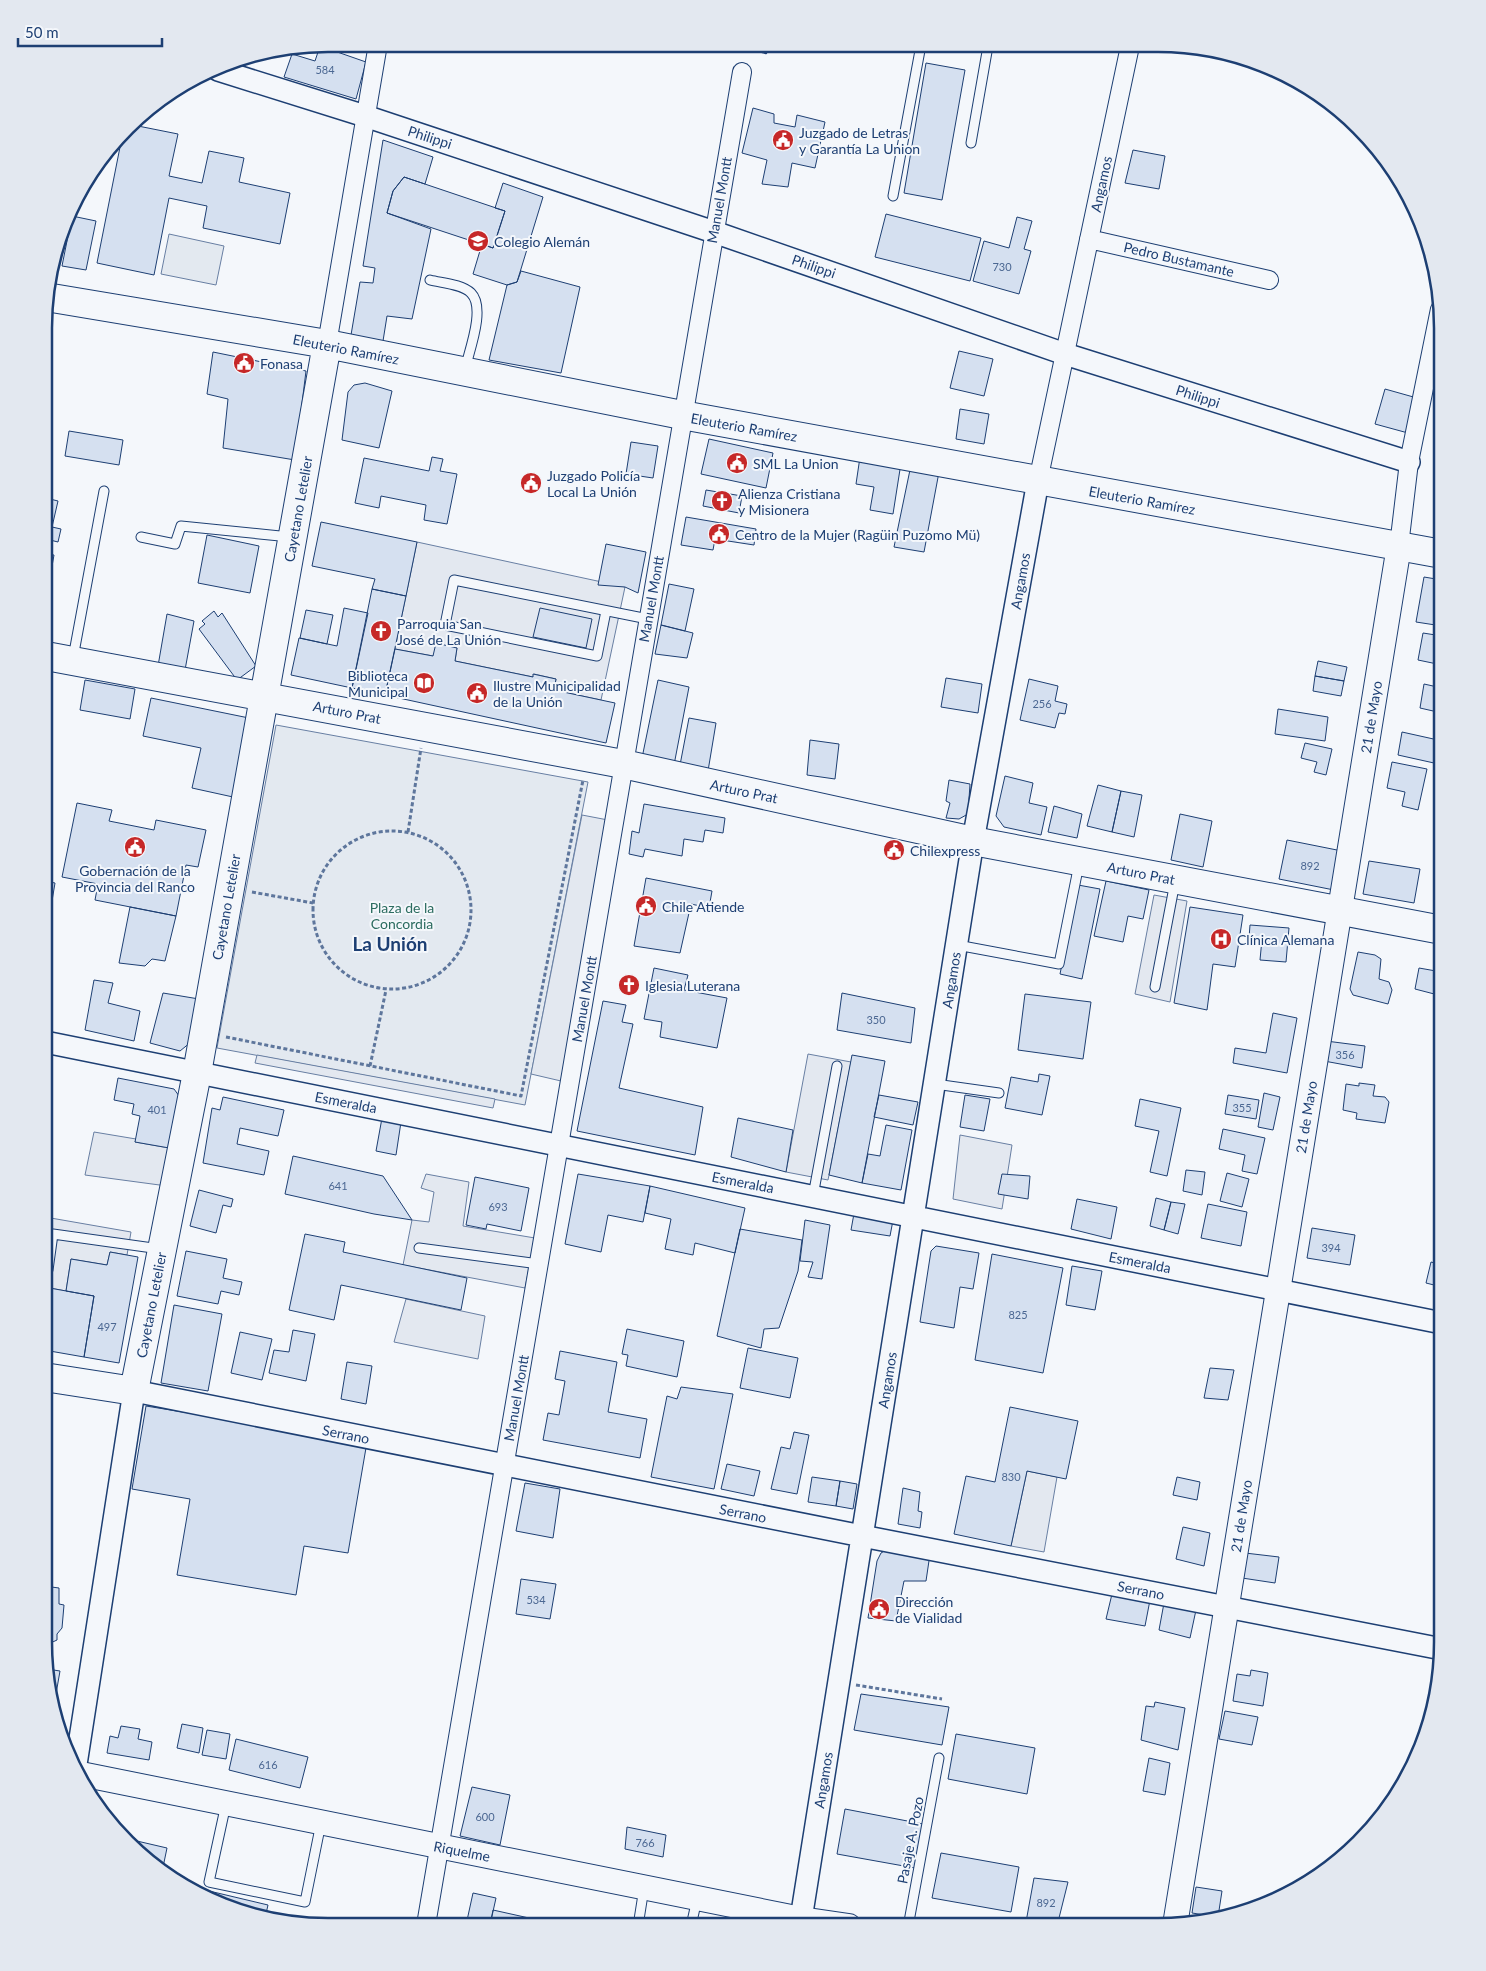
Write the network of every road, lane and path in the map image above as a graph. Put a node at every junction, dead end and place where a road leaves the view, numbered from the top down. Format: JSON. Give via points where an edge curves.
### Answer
{"nodes":[{"id":1,"x":376,"y":53,"type":"edge"},
{"id":2,"x":920,"y":53,"type":"edge"},
{"id":3,"x":987,"y":53,"type":"edge"},
{"id":4,"x":1129,"y":53,"type":"edge"},
{"id":5,"x":742,"y":72,"type":"dead end"},
{"id":6,"x":226,"y":73,"type":"edge"},
{"id":7,"x":365,"y":116,"type":"junction"},
{"id":8,"x":971,"y":143,"type":"dead end"},
{"id":9,"x":893,"y":196,"type":"dead end"},
{"id":10,"x":714,"y":232,"type":"junction"},
{"id":11,"x":1089,"y":239,"type":"junction"},
{"id":12,"x":430,"y":280,"type":"dead end"},
{"id":13,"x":1269,"y":280,"type":"dead end"},
{"id":14,"x":54,"y":298,"type":"edge"},
{"id":15,"x":1434,"y":339,"type":"edge"},
{"id":16,"x":327,"y":344,"type":"junction"},
{"id":17,"x":1065,"y":354,"type":"junction"},
{"id":18,"x":464,"y":372,"type":"junction"},
{"id":19,"x":682,"y":415,"type":"junction"},
{"id":20,"x":1409,"y":462,"type":"junction"},
{"id":21,"x":1038,"y":481,"type":"junction"},
{"id":22,"x":104,"y":491,"type":"dead end"},
{"id":23,"x":141,"y":537,"type":"dead end"},
{"id":24,"x":293,"y":537,"type":"junction"},
{"id":25,"x":1399,"y":546,"type":"junction"},
{"id":26,"x":1434,"y":553,"type":"edge"},
{"id":27,"x":606,"y":611,"type":"junction"},
{"id":28,"x":648,"y":619,"type":"junction"},
{"id":29,"x":53,"y":657,"type":"edge"},
{"id":30,"x":72,"y":661,"type":"junction"},
{"id":31,"x":263,"y":696,"type":"junction"},
{"id":32,"x":421,"y":747,"type":"dead end"},
{"id":33,"x":623,"y":764,"type":"junction"},
{"id":34,"x":584,"y":774,"type":"dead end"},
{"id":35,"x":408,"y":832,"type":"junction"},
{"id":36,"x":973,"y":841,"type":"junction"},
{"id":37,"x":1079,"y":861,"type":"junction"},
{"id":38,"x":1176,"y":879,"type":"junction"},
{"id":39,"x":249,"y":892,"type":"dead end"},
{"id":40,"x":313,"y":903,"type":"junction"},
{"id":41,"x":1339,"y":910,"type":"junction"},
{"id":42,"x":1434,"y":928,"type":"edge"},
{"id":43,"x":957,"y":945,"type":"junction"},
{"id":44,"x":1155,"y":987,"type":"dead end"},
{"id":45,"x":386,"y":990,"type":"junction"},
{"id":46,"x":222,"y":1036,"type":"dead end"},
{"id":47,"x":53,"y":1044,"type":"edge"},
{"id":48,"x":370,"y":1066,"type":"junction"},
{"id":49,"x":837,"y":1066,"type":"dead end"},
{"id":50,"x":197,"y":1072,"type":"junction"},
{"id":51,"x":935,"y":1084,"type":"junction"},
{"id":52,"x":999,"y":1093,"type":"dead end"},
{"id":53,"x":558,"y":1145,"type":"junction"},
{"id":54,"x":813,"y":1196,"type":"junction"},
{"id":55,"x":913,"y":1216,"type":"junction"},
{"id":56,"x":53,"y":1234,"type":"edge"},
{"id":57,"x":419,"y":1248,"type":"dead end"},
{"id":58,"x":162,"y":1250,"type":"junction"},
{"id":59,"x":538,"y":1264,"type":"junction"},
{"id":60,"x":1278,"y":1290,"type":"junction"},
{"id":61,"x":1434,"y":1321,"type":"edge"},
{"id":62,"x":53,"y":1378,"type":"edge"},
{"id":63,"x":134,"y":1391,"type":"junction"},
{"id":64,"x":504,"y":1466,"type":"junction"},
{"id":65,"x":862,"y":1536,"type":"junction"},
{"id":66,"x":1226,"y":1607,"type":"junction"},
{"id":67,"x":1434,"y":1647,"type":"edge"},
{"id":68,"x":852,"y":1685,"type":"dead end"},
{"id":69,"x":942,"y":1699,"type":"dead end"},
{"id":70,"x":78,"y":1758,"type":"edge"},
{"id":71,"x":939,"y":1758,"type":"dead end"},
{"id":72,"x":87,"y":1774,"type":"edge"},
{"id":73,"x":227,"y":1803,"type":"junction"},
{"id":74,"x":321,"y":1822,"type":"junction"},
{"id":75,"x":440,"y":1846,"type":"junction"},
{"id":76,"x":644,"y":1887,"type":"junction"},
{"id":77,"x":697,"y":1898,"type":"junction"},
{"id":78,"x":427,"y":1918,"type":"edge"},
{"id":79,"x":639,"y":1918,"type":"edge"},
{"id":80,"x":693,"y":1918,"type":"edge"},
{"id":81,"x":796,"y":1918,"type":"edge"},
{"id":82,"x":801,"y":1918,"type":"edge"},
{"id":83,"x":909,"y":1918,"type":"edge"},
{"id":84,"x":1176,"y":1918,"type":"edge"}],
"edges":[{"from":1,"to":7,"type":"street","name":"Cayetano Letelier"},
{"from":2,"to":9,"type":"lane"},
{"from":3,"to":8,"type":"lane"},
{"from":4,"to":11,"type":"street","name":"Angamos"},
{"from":5,"to":10,"type":"street","name":"Manuel Montt"},
{"from":6,"to":7,"type":"street","name":"Philippi"},
{"from":7,"to":10,"type":"street","name":"Philippi"},
{"from":7,"to":16,"type":"street","name":"Cayetano Letelier"},
{"from":10,"to":17,"type":"street","name":"Philippi"},
{"from":10,"to":19,"type":"street","name":"Manuel Montt"},
{"from":11,"to":13,"type":"street","name":"Pedro Bustamante"},
{"from":11,"to":17,"type":"street","name":"Angamos"},
{"from":12,"to":18,"type":"lane","via":[[462,288],[471,293],[476,303],[478,316]]},
{"from":14,"to":16,"type":"main road","name":"Eleuterio Ramírez"},
{"from":15,"to":20,"type":"street","name":"21 de Mayo"},
{"from":16,"to":18,"type":"main road","name":"Eleuterio Ramírez"},
{"from":16,"to":24,"type":"main road","name":"Cayetano Letelier"},
{"from":17,"to":20,"type":"street","name":"Philippi"},
{"from":17,"to":21,"type":"street","name":"Angamos"},
{"from":18,"to":19,"type":"main road","name":"Eleuterio Ramírez"},
{"from":19,"to":21,"type":"main road","name":"Eleuterio Ramírez"},
{"from":19,"to":28,"type":"street","name":"Manuel Montt"},
{"from":20,"to":25,"type":"street","name":"21 de Mayo"},
{"from":21,"to":25,"type":"main road","name":"Eleuterio Ramírez"},
{"from":21,"to":36,"type":"street","name":"Angamos"},
{"from":22,"to":30,"type":"lane"},
{"from":23,"to":24,"type":"lane","via":[[175,544],[181,526]]},
{"from":24,"to":31,"type":"main road","name":"Cayetano Letelier"},
{"from":25,"to":26,"type":"main road","name":"Eleuterio Ramírez"},
{"from":25,"to":41,"type":"main road","name":"21 de Mayo"},
{"from":27,"to":27,"type":"lane","via":[[454,580],[445,625],[597,656]]},
{"from":27,"to":28,"type":"lane"},
{"from":28,"to":33,"type":"street","name":"Manuel Montt"},
{"from":29,"to":30,"type":"main road","name":"Arturo Prat"},
{"from":30,"to":31,"type":"main road","name":"Arturo Prat"},
{"from":31,"to":33,"type":"main road","name":"Arturo Prat"},
{"from":31,"to":50,"type":"main road","name":"Cayetano Letelier"},
{"from":32,"to":35,"type":"path"},
{"from":33,"to":36,"type":"main road","name":"Arturo Prat"},
{"from":33,"to":53,"type":"street","name":"Manuel Montt"},
{"from":34,"to":48,"type":"path","via":[[521,1096]]},
{"from":35,"to":40,"type":"path","via":[[373,833],[349,844],[328,864],[318,882]]},
{"from":35,"to":45,"type":"path","via":[[436,844],[458,866],[467,883],[471,921],[457,958],[443,972],[426,983]]},
{"from":36,"to":37,"type":"main road","name":"Arturo Prat"},
{"from":36,"to":43,"type":"street","name":"Angamos"},
{"from":37,"to":38,"type":"main road","name":"Arturo Prat"},
{"from":37,"to":43,"type":"lane","via":[[1059,964]]},
{"from":38,"to":41,"type":"main road","name":"Arturo Prat"},
{"from":38,"to":44,"type":"lane"},
{"from":39,"to":40,"type":"path"},
{"from":40,"to":45,"type":"path","via":[[318,938],[337,968],[351,979]]},
{"from":41,"to":42,"type":"main road","name":"Arturo Prat"},
{"from":41,"to":60,"type":"main road","name":"21 de Mayo"},
{"from":43,"to":51,"type":"street","name":"Angamos"},
{"from":45,"to":48,"type":"path"},
{"from":46,"to":48,"type":"path"},
{"from":47,"to":50,"type":"street","name":"Esmeralda"},
{"from":49,"to":54,"type":"lane"},
{"from":50,"to":53,"type":"street","name":"Esmeralda"},
{"from":50,"to":58,"type":"main road","name":"Cayetano Letelier"},
{"from":51,"to":52,"type":"lane"},
{"from":51,"to":55,"type":"street","name":"Angamos"},
{"from":53,"to":54,"type":"street","name":"Esmeralda"},
{"from":53,"to":59,"type":"street","name":"Manuel Montt"},
{"from":54,"to":55,"type":"street","name":"Esmeralda"},
{"from":55,"to":60,"type":"street","name":"Esmeralda"},
{"from":55,"to":65,"type":"street","name":"Angamos"},
{"from":56,"to":58,"type":"lane"},
{"from":57,"to":59,"type":"lane"},
{"from":58,"to":63,"type":"main road","name":"Cayetano Letelier"},
{"from":59,"to":64,"type":"street","name":"Manuel Montt"},
{"from":60,"to":61,"type":"street","name":"Esmeralda"},
{"from":60,"to":66,"type":"main road","name":"21 de Mayo"},
{"from":62,"to":63,"type":"main road","name":"Serrano"},
{"from":63,"to":64,"type":"street","name":"Serrano"},
{"from":63,"to":70,"type":"street","name":"Cayetano Letelier"},
{"from":64,"to":65,"type":"street","name":"Serrano"},
{"from":64,"to":75,"type":"street","name":"Manuel Montt"},
{"from":65,"to":66,"type":"street","name":"Serrano"},
{"from":65,"to":82,"type":"street","name":"Angamos"},
{"from":66,"to":67,"type":"street","name":"Serrano"},
{"from":66,"to":84,"type":"main road","name":"21 de Mayo"},
{"from":68,"to":69,"type":"path"},
{"from":71,"to":83,"type":"lane","name":"Pasaje A. Pozo"},
{"from":72,"to":73,"type":"main road","name":"Riquelme"},
{"from":73,"to":74,"type":"main road","name":"Riquelme"},
{"from":73,"to":74,"type":"lane","via":[[208,1882],[305,1902]]},
{"from":74,"to":75,"type":"main road","name":"Riquelme"},
{"from":75,"to":76,"type":"main road","name":"Riquelme"},
{"from":75,"to":78,"type":"street","name":"Manuel Montt"},
{"from":76,"to":77,"type":"main road","name":"Riquelme"},
{"from":76,"to":79,"type":"lane"},
{"from":77,"to":80,"type":"lane"},
{"from":77,"to":81,"type":"main road","name":"Riquelme"}]}
